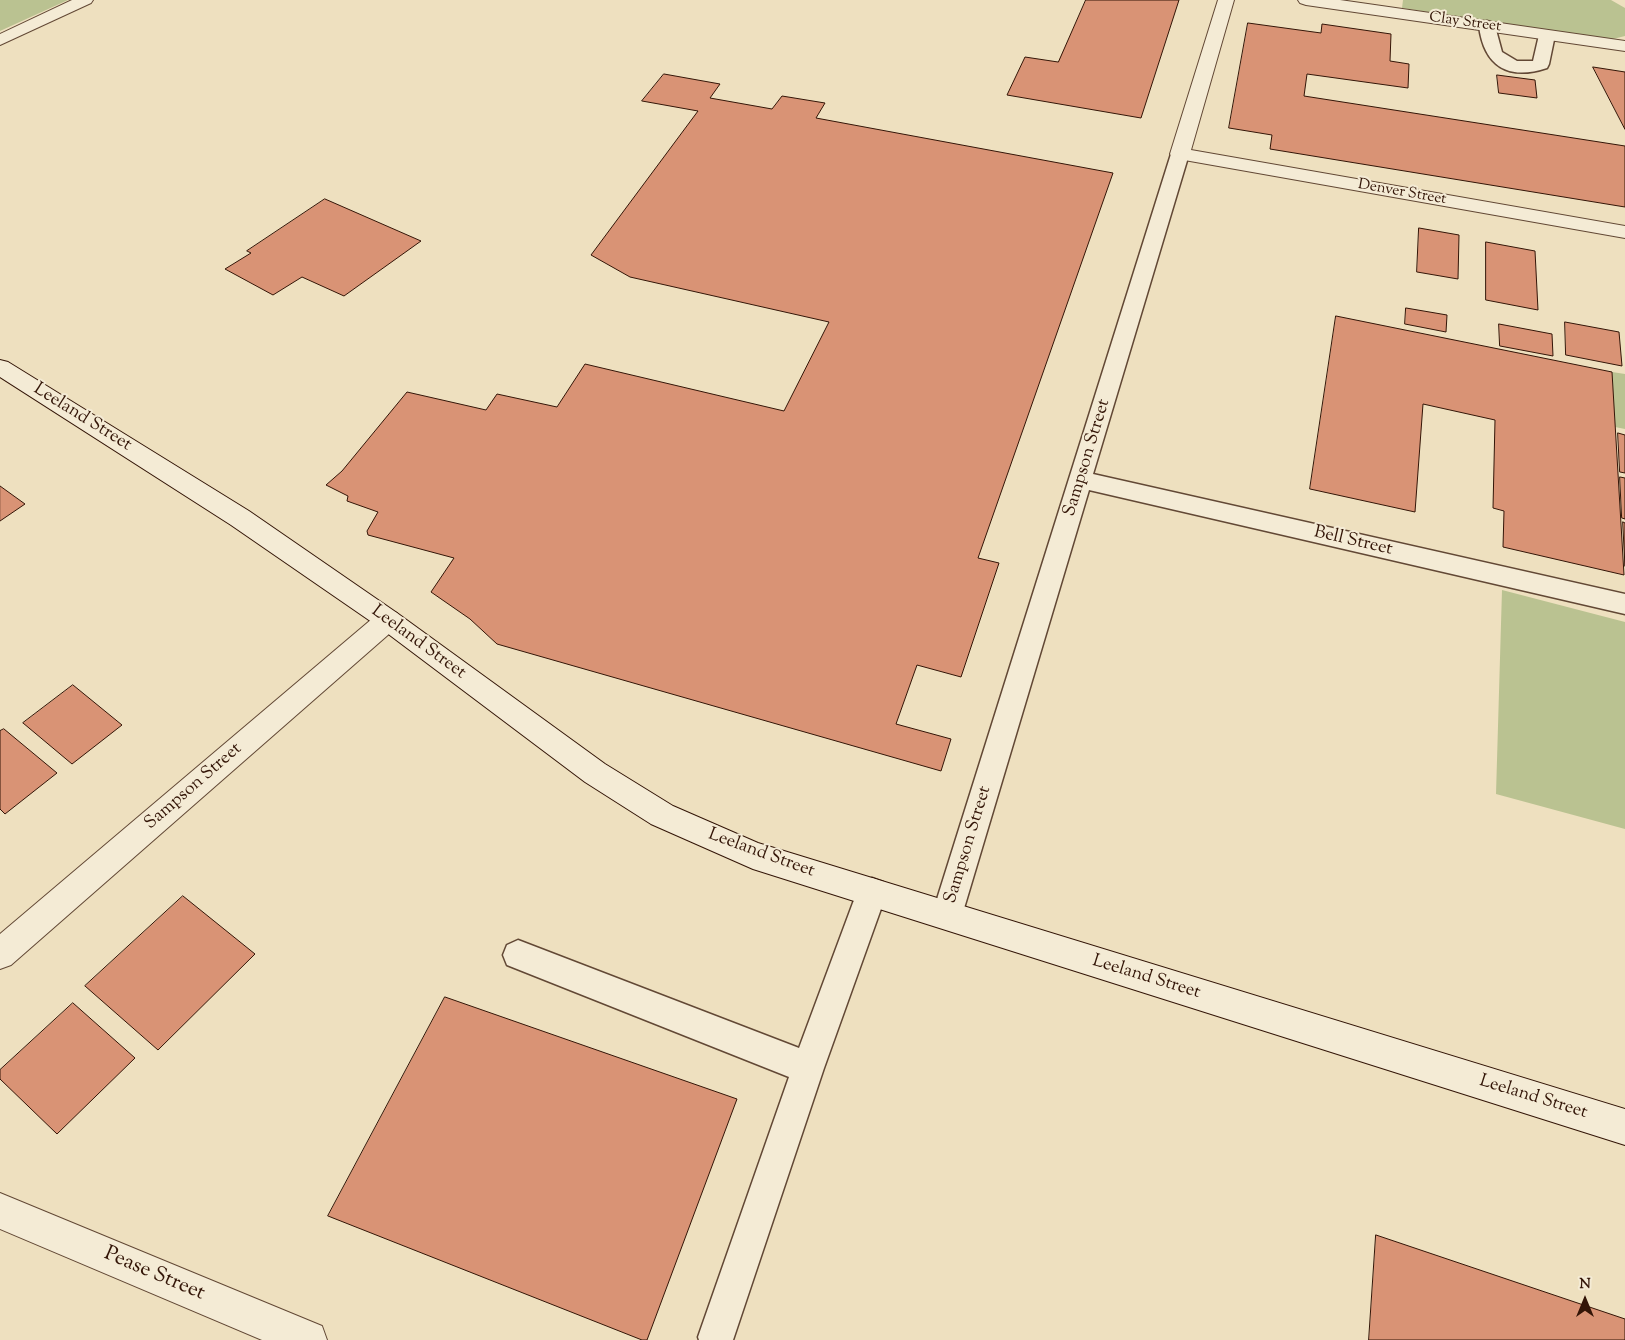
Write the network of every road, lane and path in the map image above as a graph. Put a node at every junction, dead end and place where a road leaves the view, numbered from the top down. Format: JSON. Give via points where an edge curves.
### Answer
{"nodes":[{"id":1,"x":84,"y":0,"type":"edge"},
{"id":2,"x":1226,"y":0,"type":"edge"},
{"id":3,"x":1306,"y":0,"type":"edge"},
{"id":4,"x":1487,"y":26,"type":"junction"},
{"id":5,"x":1547,"y":35,"type":"junction"},
{"id":6,"x":0,"y":40,"type":"edge"},
{"id":7,"x":1625,"y":46,"type":"edge"},
{"id":8,"x":1180,"y":154,"type":"junction"},
{"id":9,"x":1625,"y":232,"type":"edge"},
{"id":10,"x":0,"y":367,"type":"edge"},
{"id":11,"x":1081,"y":480,"type":"junction"},
{"id":12,"x":1625,"y":604,"type":"edge"},
{"id":13,"x":388,"y":620,"type":"junction"},
{"id":14,"x":872,"y":892,"type":"junction"},
{"id":15,"x":947,"y":916,"type":"junction"},
{"id":16,"x":0,"y":954,"type":"edge"},
{"id":17,"x":518,"y":955,"type":"dead end"},
{"id":18,"x":808,"y":1068,"type":"junction"},
{"id":19,"x":1625,"y":1127,"type":"edge"},
{"id":20,"x":0,"y":1211,"type":"edge"},
{"id":21,"x":716,"y":1337,"type":"dead end"},
{"id":22,"x":308,"y":1340,"type":"edge"}],
"edges":[{"from":1,"to":6,"type":"street"},
{"from":2,"to":8,"type":"street","name":"Sampson Street"},
{"from":3,"to":4,"type":"street","name":"Clay Street"},
{"from":4,"to":5,"type":"street","name":"Clay Street"},
{"from":4,"to":5,"type":"lane","via":[[1492,49],[1497,56],[1504,62],[1524,68],[1541,64]]},
{"from":5,"to":7,"type":"street","name":"Clay Street"},
{"from":8,"to":9,"type":"street","name":"Denver Street"},
{"from":8,"to":11,"type":"lane","name":"Sampson Street"},
{"from":10,"to":13,"type":"street","name":"Leeland Street","via":[[240,518]]},
{"from":11,"to":12,"type":"lane","name":"Bell Street"},
{"from":11,"to":15,"type":"lane","name":"Sampson Street"},
{"from":13,"to":14,"type":"street","name":"Leeland Street","via":[[595,773],[662,815],[753,855]]},
{"from":13,"to":16,"type":"street","name":"Sampson Street"},
{"from":14,"to":15,"type":"street","name":"Leeland Street"},
{"from":14,"to":18,"type":"lane"},
{"from":15,"to":19,"type":"street","name":"Leeland Street"},
{"from":17,"to":18,"type":"lane"},
{"from":18,"to":21,"type":"lane"},
{"from":20,"to":22,"type":"street","name":"Pease Street"}]}
